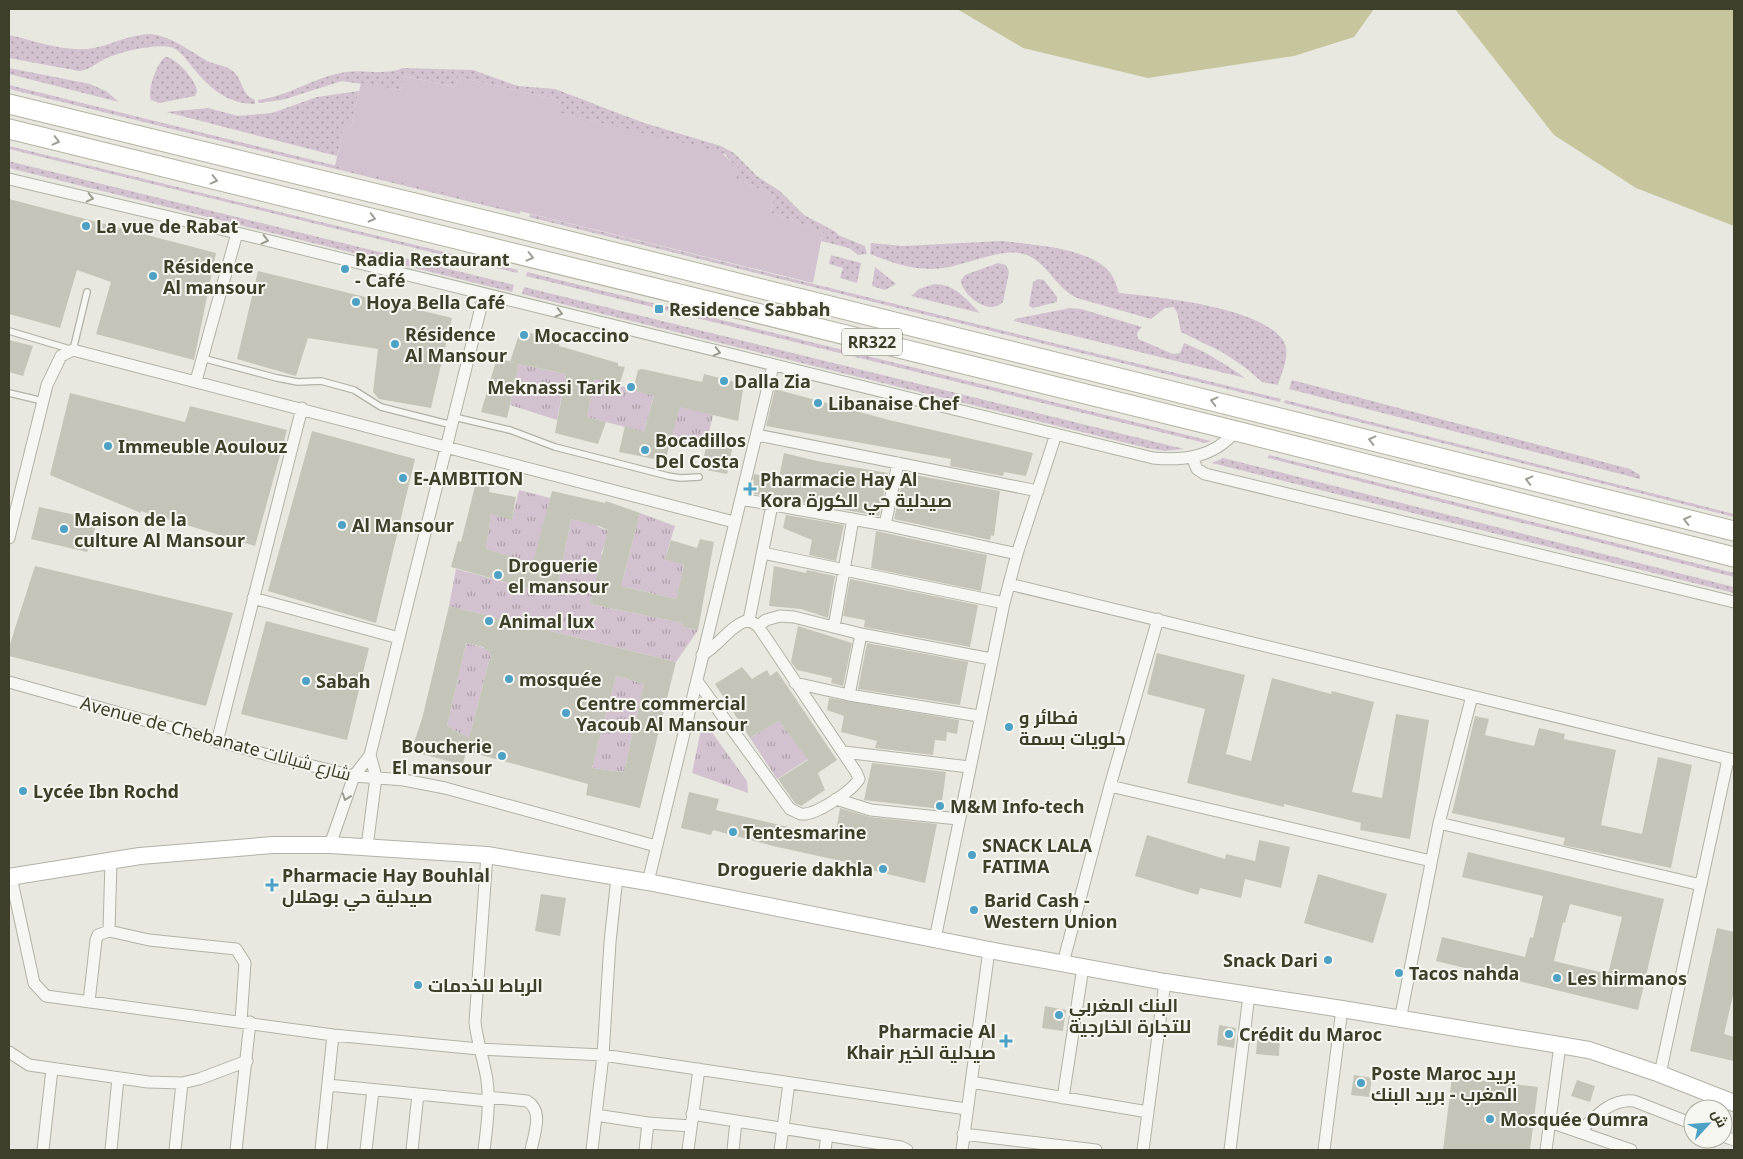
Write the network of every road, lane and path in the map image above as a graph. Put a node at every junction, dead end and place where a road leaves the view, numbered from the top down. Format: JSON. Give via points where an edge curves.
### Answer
{"nodes":[{"id":1,"x":9,"y":104,"type":"edge"},
{"id":2,"x":9,"y":130,"type":"edge"},
{"id":3,"x":9,"y":180,"type":"edge"},
{"id":4,"x":237,"y":233,"type":"junction"},
{"id":5,"x":87,"y":292,"type":"dead end"},
{"id":6,"x":484,"y":295,"type":"junction"},
{"id":7,"x":9,"y":331,"type":"edge"},
{"id":8,"x":73,"y":350,"type":"junction"},
{"id":9,"x":202,"y":358,"type":"junction"},
{"id":10,"x":773,"y":366,"type":"junction"},
{"id":11,"x":196,"y":381,"type":"junction"},
{"id":12,"x":9,"y":393,"type":"edge"},
{"id":13,"x":43,"y":401,"type":"junction"},
{"id":14,"x":302,"y":408,"type":"junction"},
{"id":15,"x":453,"y":421,"type":"junction"},
{"id":16,"x":1236,"y":431,"type":"junction"},
{"id":17,"x":1056,"y":434,"type":"junction"},
{"id":18,"x":757,"y":436,"type":"junction"},
{"id":19,"x":446,"y":447,"type":"junction"},
{"id":20,"x":1192,"y":457,"type":"junction"},
{"id":21,"x":898,"y":463,"type":"junction"},
{"id":22,"x":699,"y":477,"type":"dead end"},
{"id":23,"x":1038,"y":491,"type":"junction"},
{"id":24,"x":741,"y":499,"type":"junction"},
{"id":25,"x":772,"y":505,"type":"junction"},
{"id":26,"x":853,"y":519,"type":"junction"},
{"id":27,"x":734,"y":522,"type":"junction"},
{"id":28,"x":885,"y":525,"type":"junction"},
{"id":29,"x":1734,"y":532,"type":"edge"},
{"id":30,"x":9,"y":538,"type":"edge"},
{"id":31,"x":763,"y":553,"type":"junction"},
{"id":32,"x":1017,"y":554,"type":"junction"},
{"id":33,"x":1734,"y":557,"type":"edge"},
{"id":34,"x":844,"y":570,"type":"junction"},
{"id":35,"x":1009,"y":584,"type":"junction"},
{"id":36,"x":253,"y":598,"type":"junction"},
{"id":37,"x":1734,"y":602,"type":"edge"},
{"id":38,"x":1004,"y":603,"type":"junction"},
{"id":39,"x":1158,"y":620,"type":"junction"},
{"id":40,"x":754,"y":623,"type":"junction"},
{"id":41,"x":834,"y":627,"type":"junction"},
{"id":42,"x":861,"y":634,"type":"junction"},
{"id":43,"x":399,"y":638,"type":"junction"},
{"id":44,"x":702,"y":655,"type":"junction"},
{"id":45,"x":991,"y":659,"type":"junction"},
{"id":46,"x":697,"y":681,"type":"junction"},
{"id":47,"x":9,"y":682,"type":"edge"},
{"id":48,"x":795,"y":682,"type":"junction"},
{"id":49,"x":849,"y":695,"type":"junction"},
{"id":50,"x":1472,"y":696,"type":"junction"},
{"id":51,"x":979,"y":716,"type":"junction"},
{"id":52,"x":217,"y":742,"type":"junction"},
{"id":53,"x":844,"y":752,"type":"junction"},
{"id":54,"x":370,"y":755,"type":"junction"},
{"id":55,"x":1731,"y":760,"type":"edge"},
{"id":56,"x":970,"y":767,"type":"junction"},
{"id":57,"x":354,"y":776,"type":"junction"},
{"id":58,"x":376,"y":777,"type":"junction"},
{"id":59,"x":1110,"y":786,"type":"junction"},
{"id":60,"x":836,"y":799,"type":"junction"},
{"id":61,"x":958,"y":820,"type":"junction"},
{"id":62,"x":1439,"y":822,"type":"junction"},
{"id":63,"x":330,"y":845,"type":"junction"},
{"id":64,"x":656,"y":846,"type":"junction"},
{"id":65,"x":366,"y":847,"type":"junction"},
{"id":66,"x":487,"y":855,"type":"junction"},
{"id":67,"x":111,"y":860,"type":"junction"},
{"id":68,"x":1431,"y":861,"type":"junction"},
{"id":69,"x":10,"y":877,"type":"edge"},
{"id":70,"x":617,"y":877,"type":"junction"},
{"id":71,"x":648,"y":882,"type":"junction"},
{"id":72,"x":1700,"y":885,"type":"junction"},
{"id":73,"x":109,"y":931,"type":"junction"},
{"id":74,"x":935,"y":939,"type":"junction"},
{"id":75,"x":989,"y":950,"type":"junction"},
{"id":76,"x":1063,"y":964,"type":"junction"},
{"id":77,"x":1083,"y":967,"type":"junction"},
{"id":78,"x":1165,"y":982,"type":"junction"},
{"id":79,"x":1249,"y":995,"type":"junction"},
{"id":80,"x":89,"y":1002,"type":"junction"},
{"id":81,"x":1342,"y":1008,"type":"junction"},
{"id":82,"x":1400,"y":1020,"type":"junction"},
{"id":83,"x":245,"y":1021,"type":"junction"},
{"id":84,"x":333,"y":1034,"type":"junction"},
{"id":85,"x":1560,"y":1045,"type":"junction"},
{"id":86,"x":479,"y":1049,"type":"junction"},
{"id":87,"x":9,"y":1052,"type":"edge"},
{"id":88,"x":603,"y":1055,"type":"junction"},
{"id":89,"x":247,"y":1061,"type":"junction"},
{"id":90,"x":52,"y":1069,"type":"junction"},
{"id":91,"x":698,"y":1069,"type":"junction"},
{"id":92,"x":1660,"y":1074,"type":"junction"},
{"id":93,"x":118,"y":1078,"type":"junction"},
{"id":94,"x":971,"y":1082,"type":"junction"},
{"id":95,"x":182,"y":1083,"type":"junction"},
{"id":96,"x":788,"y":1083,"type":"junction"},
{"id":97,"x":328,"y":1085,"type":"junction"},
{"id":98,"x":373,"y":1090,"type":"junction"},
{"id":99,"x":418,"y":1094,"type":"junction"},
{"id":100,"x":1062,"y":1098,"type":"junction"},
{"id":101,"x":488,"y":1099,"type":"junction"},
{"id":102,"x":1734,"y":1103,"type":"edge"},
{"id":103,"x":966,"y":1109,"type":"junction"},
{"id":104,"x":1148,"y":1112,"type":"junction"},
{"id":105,"x":692,"y":1114,"type":"junction"},
{"id":106,"x":596,"y":1115,"type":"junction"},
{"id":107,"x":1683,"y":1120,"type":"edge"},
{"id":108,"x":736,"y":1121,"type":"junction"},
{"id":109,"x":1550,"y":1122,"type":"junction"},
{"id":110,"x":648,"y":1123,"type":"junction"},
{"id":111,"x":691,"y":1126,"type":"junction"},
{"id":112,"x":782,"y":1129,"type":"junction"},
{"id":113,"x":1579,"y":1132,"type":"junction"},
{"id":114,"x":963,"y":1134,"type":"junction"},
{"id":115,"x":827,"y":1135,"type":"junction"},
{"id":116,"x":1072,"y":1149,"type":"edge"},
{"id":117,"x":43,"y":1150,"type":"edge"},
{"id":118,"x":111,"y":1150,"type":"edge"},
{"id":119,"x":175,"y":1150,"type":"edge"},
{"id":120,"x":236,"y":1150,"type":"edge"},
{"id":121,"x":321,"y":1150,"type":"edge"},
{"id":122,"x":366,"y":1150,"type":"edge"},
{"id":123,"x":412,"y":1150,"type":"edge"},
{"id":124,"x":484,"y":1150,"type":"edge"},
{"id":125,"x":531,"y":1150,"type":"edge"},
{"id":126,"x":592,"y":1150,"type":"edge"},
{"id":127,"x":644,"y":1150,"type":"edge"},
{"id":128,"x":688,"y":1150,"type":"edge"},
{"id":129,"x":733,"y":1150,"type":"edge"},
{"id":130,"x":780,"y":1150,"type":"edge"},
{"id":131,"x":825,"y":1150,"type":"edge"},
{"id":132,"x":907,"y":1150,"type":"edge"},
{"id":133,"x":962,"y":1150,"type":"edge"},
{"id":134,"x":1096,"y":1150,"type":"edge"},
{"id":135,"x":1143,"y":1150,"type":"edge"},
{"id":136,"x":1230,"y":1150,"type":"edge"},
{"id":137,"x":1324,"y":1150,"type":"edge"},
{"id":138,"x":1546,"y":1150,"type":"edge"},
{"id":139,"x":1631,"y":1150,"type":"edge"}],
"edges":[{"from":29,"to":1,"type":"main road","number":"RR322","one_way":true},
{"from":2,"to":16,"type":"main road","number":"RR322","one_way":true},
{"from":3,"to":4,"type":"street","one_way":true},
{"from":4,"to":6,"type":"street","one_way":true},
{"from":4,"to":9,"type":"street"},
{"from":5,"to":8,"type":"lane"},
{"from":6,"to":10,"type":"street","one_way":true},
{"from":6,"to":15,"type":"street"},
{"from":7,"to":8,"type":"lane"},
{"from":8,"to":11,"type":"street"},
{"from":8,"to":13,"type":"street","via":[[61,356]]},
{"from":9,"to":11,"type":"street"},
{"from":9,"to":15,"type":"lane","via":[[277,378],[329,384],[360,393],[381,408]]},
{"from":10,"to":17,"type":"street"},
{"from":10,"to":18,"type":"street"},
{"from":11,"to":14,"type":"street"},
{"from":12,"to":13,"type":"lane"},
{"from":13,"to":30,"type":"street"},
{"from":14,"to":19,"type":"street"},
{"from":14,"to":36,"type":"street"},
{"from":15,"to":19,"type":"street"},
{"from":15,"to":22,"type":"lane","via":[[510,430],[555,447],[668,476]]},
{"from":16,"to":20,"type":"street","via":[[1215,450]]},
{"from":16,"to":33,"type":"main road","number":"RR322"},
{"from":17,"to":20,"type":"street","via":[[1153,458]]},
{"from":17,"to":23,"type":"street"},
{"from":18,"to":21,"type":"street"},
{"from":18,"to":24,"type":"street"},
{"from":19,"to":27,"type":"street"},
{"from":19,"to":43,"type":"street"},
{"from":20,"to":37,"type":"street","via":[[1197,469],[1205,474]]},
{"from":21,"to":23,"type":"street"},
{"from":21,"to":28,"type":"street"},
{"from":23,"to":32,"type":"street"},
{"from":24,"to":25,"type":"street"},
{"from":24,"to":27,"type":"street"},
{"from":25,"to":26,"type":"street"},
{"from":25,"to":31,"type":"street"},
{"from":26,"to":28,"type":"street"},
{"from":26,"to":34,"type":"street"},
{"from":27,"to":44,"type":"street"},
{"from":28,"to":32,"type":"street"},
{"from":31,"to":34,"type":"street"},
{"from":31,"to":40,"type":"street"},
{"from":32,"to":35,"type":"street"},
{"from":34,"to":38,"type":"street"},
{"from":34,"to":41,"type":"street"},
{"from":35,"to":38,"type":"street"},
{"from":35,"to":39,"type":"street"},
{"from":36,"to":43,"type":"street"},
{"from":36,"to":52,"type":"street"},
{"from":38,"to":45,"type":"street"},
{"from":39,"to":50,"type":"street"},
{"from":39,"to":59,"type":"street"},
{"from":40,"to":41,"type":"street","via":[[780,616]]},
{"from":40,"to":44,"type":"street","via":[[739,623],[715,648]]},
{"from":40,"to":48,"type":"street"},
{"from":41,"to":42,"type":"street"},
{"from":42,"to":45,"type":"street"},
{"from":42,"to":49,"type":"street"},
{"from":43,"to":54,"type":"street"},
{"from":44,"to":46,"type":"street"},
{"from":45,"to":51,"type":"street"},
{"from":46,"to":60,"type":"street","via":[[790,809],[802,814],[816,811]]},
{"from":46,"to":64,"type":"street"},
{"from":47,"to":52,"type":"street","name":"Avenue de Chebanate شارع شبانات"},
{"from":48,"to":49,"type":"street"},
{"from":48,"to":53,"type":"street"},
{"from":49,"to":51,"type":"street"},
{"from":50,"to":55,"type":"street"},
{"from":50,"to":62,"type":"street"},
{"from":51,"to":56,"type":"street"},
{"from":52,"to":57,"type":"street","name":"Avenue de Chebanate شارع شبانات"},
{"from":53,"to":56,"type":"street"},
{"from":53,"to":60,"type":"street","via":[[859,779]]},
{"from":54,"to":57,"type":"street"},
{"from":54,"to":58,"type":"street"},
{"from":55,"to":72,"type":"street"},
{"from":56,"to":61,"type":"street"},
{"from":57,"to":58,"type":"street","name":"Avenue de Chebanate شارع شبانات"},
{"from":57,"to":63,"type":"street","one_way":true},
{"from":58,"to":64,"type":"street","name":"Avenue de Chebanate شارع شبانات","via":[[445,788]]},
{"from":58,"to":65,"type":"street"},
{"from":59,"to":68,"type":"street"},
{"from":59,"to":76,"type":"street"},
{"from":60,"to":61,"type":"street","via":[[871,810]]},
{"from":61,"to":74,"type":"street"},
{"from":62,"to":68,"type":"street"},
{"from":62,"to":72,"type":"street"},
{"from":63,"to":65,"type":"main road"},
{"from":63,"to":67,"type":"main road","via":[[218,848]]},
{"from":64,"to":71,"type":"street"},
{"from":65,"to":66,"type":"main road"},
{"from":66,"to":70,"type":"main road"},
{"from":66,"to":86,"type":"street","via":[[476,1005]]},
{"from":67,"to":69,"type":"main road"},
{"from":67,"to":73,"type":"street"},
{"from":68,"to":82,"type":"street"},
{"from":69,"to":80,"type":"street","via":[[34,984],[46,996]]},
{"from":70,"to":71,"type":"main road"},
{"from":70,"to":88,"type":"street"},
{"from":71,"to":74,"type":"main road"},
{"from":72,"to":92,"type":"street"},
{"from":73,"to":80,"type":"street","via":[[98,935],[96,940]]},
{"from":73,"to":83,"type":"street","via":[[149,940],[236,949],[245,963]]},
{"from":74,"to":75,"type":"main road"},
{"from":75,"to":76,"type":"main road"},
{"from":75,"to":94,"type":"street"},
{"from":76,"to":77,"type":"main road"},
{"from":77,"to":78,"type":"main road"},
{"from":77,"to":100,"type":"street"},
{"from":78,"to":79,"type":"main road"},
{"from":78,"to":104,"type":"street"},
{"from":79,"to":81,"type":"main road"},
{"from":79,"to":136,"type":"street"},
{"from":80,"to":83,"type":"street"},
{"from":81,"to":82,"type":"main road"},
{"from":81,"to":137,"type":"street"},
{"from":82,"to":85,"type":"main road"},
{"from":83,"to":84,"type":"street"},
{"from":83,"to":89,"type":"street"},
{"from":84,"to":86,"type":"street"},
{"from":84,"to":97,"type":"street"},
{"from":85,"to":92,"type":"main road","via":[[1611,1056]]},
{"from":85,"to":109,"type":"street"},
{"from":86,"to":88,"type":"street"},
{"from":86,"to":101,"type":"street"},
{"from":87,"to":90,"type":"street","via":[[29,1065]]},
{"from":88,"to":91,"type":"street"},
{"from":88,"to":106,"type":"street"},
{"from":89,"to":95,"type":"street"},
{"from":89,"to":120,"type":"street"},
{"from":90,"to":93,"type":"street"},
{"from":90,"to":117,"type":"street"},
{"from":91,"to":96,"type":"street"},
{"from":91,"to":105,"type":"street"},
{"from":92,"to":102,"type":"main road"},
{"from":93,"to":95,"type":"street"},
{"from":93,"to":118,"type":"street"},
{"from":94,"to":100,"type":"street"},
{"from":94,"to":103,"type":"street"},
{"from":95,"to":119,"type":"street"},
{"from":96,"to":103,"type":"street"},
{"from":96,"to":112,"type":"street"},
{"from":97,"to":98,"type":"street"},
{"from":97,"to":121,"type":"street"},
{"from":98,"to":99,"type":"street"},
{"from":98,"to":122,"type":"street"},
{"from":99,"to":101,"type":"street"},
{"from":99,"to":123,"type":"street"},
{"from":100,"to":104,"type":"street"},
{"from":101,"to":124,"type":"street"},
{"from":101,"to":125,"type":"street","via":[[532,1104],[537,1114]]},
{"from":103,"to":114,"type":"street"},
{"from":104,"to":135,"type":"street"},
{"from":105,"to":108,"type":"street"},
{"from":105,"to":111,"type":"street"},
{"from":106,"to":110,"type":"street"},
{"from":106,"to":126,"type":"street"},
{"from":107,"to":113,"type":"street","via":[[1625,1100],[1607,1107]]},
{"from":108,"to":112,"type":"street"},
{"from":108,"to":129,"type":"street"},
{"from":109,"to":113,"type":"street"},
{"from":109,"to":138,"type":"street"},
{"from":110,"to":111,"type":"street"},
{"from":110,"to":127,"type":"street"},
{"from":111,"to":128,"type":"street"},
{"from":112,"to":115,"type":"street"},
{"from":112,"to":130,"type":"street"},
{"from":113,"to":139,"type":"street"},
{"from":114,"to":116,"type":"street"},
{"from":114,"to":133,"type":"street"},
{"from":115,"to":131,"type":"street"},
{"from":115,"to":132,"type":"street"},
{"from":116,"to":134,"type":"street"}]}
